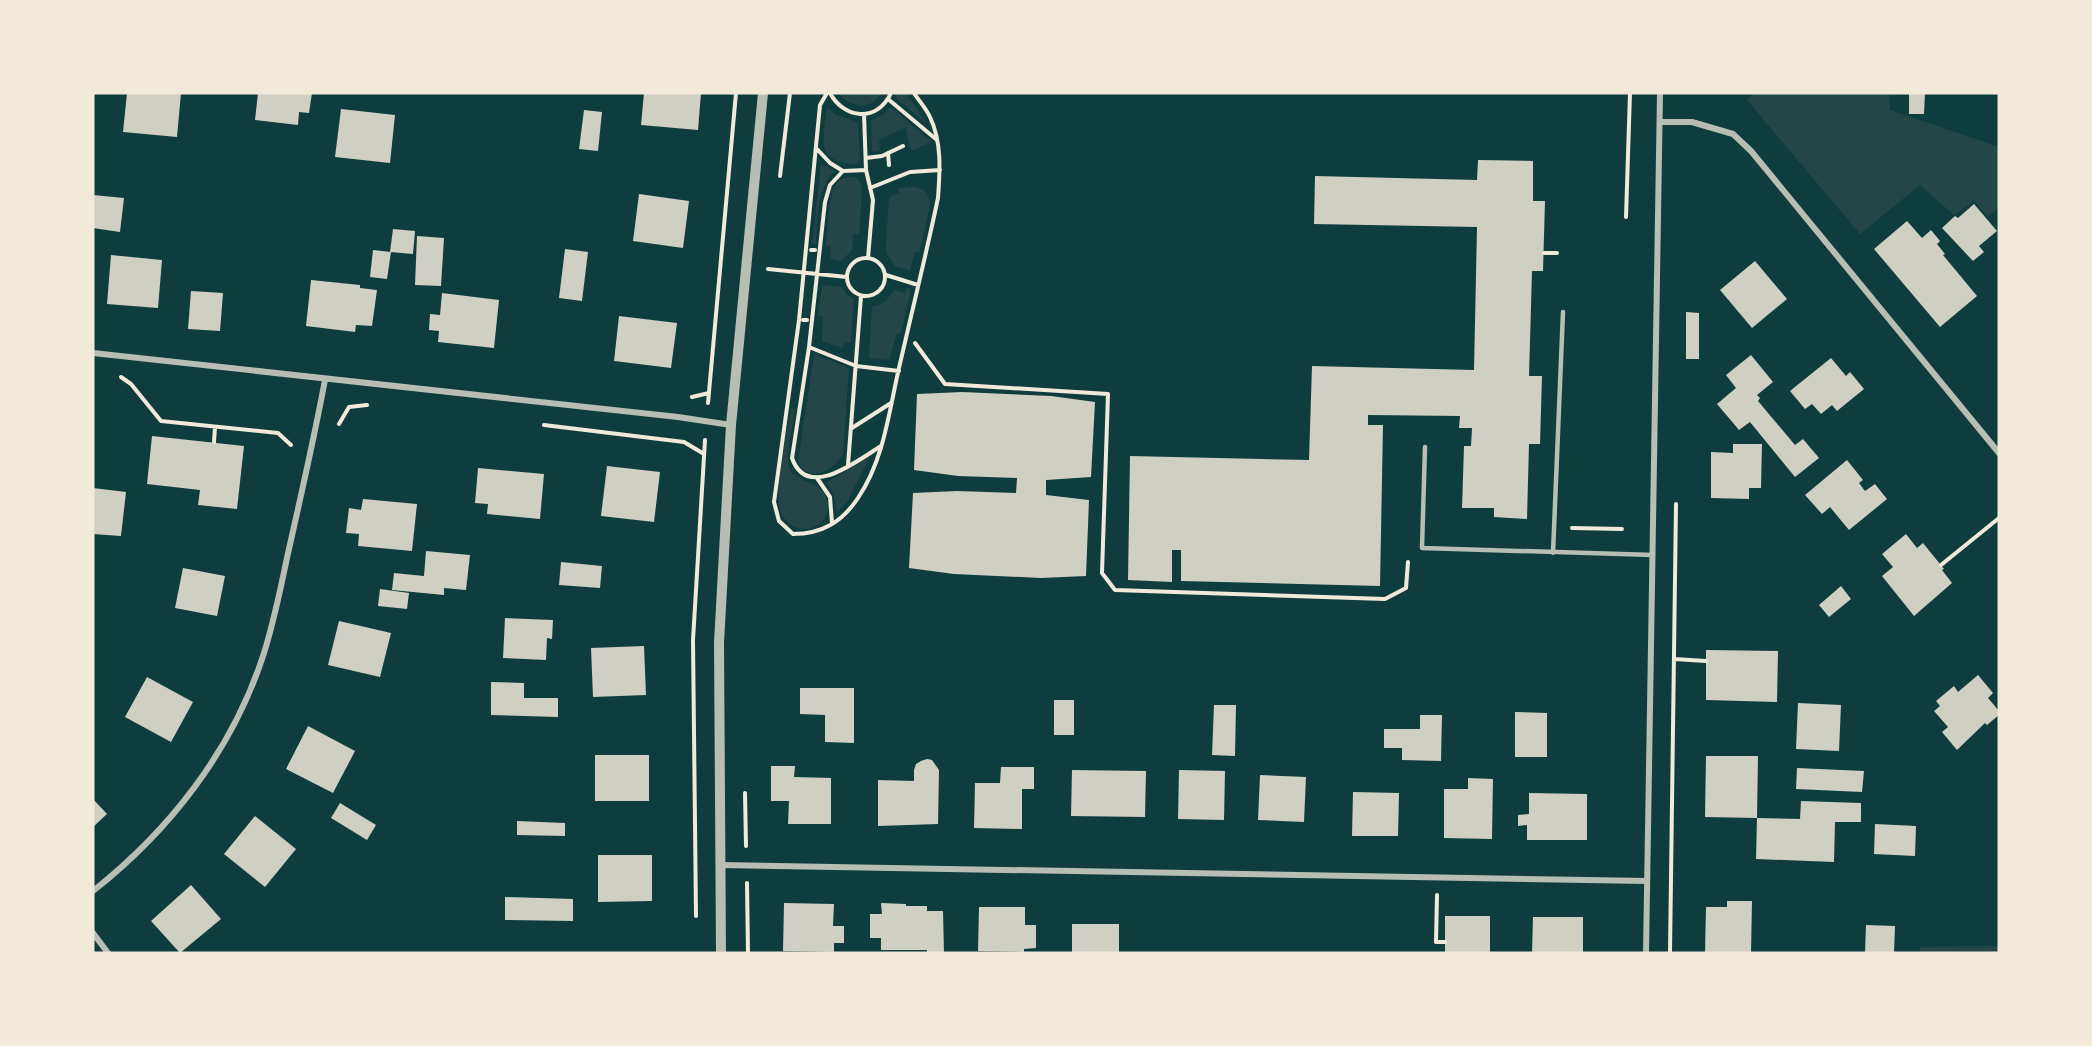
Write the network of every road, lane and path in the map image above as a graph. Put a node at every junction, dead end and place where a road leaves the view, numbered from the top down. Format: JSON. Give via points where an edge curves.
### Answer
{"nodes":[{"id":1,"x":763,"y":93,"type":"edge"},
{"id":2,"x":790,"y":93,"type":"edge"},
{"id":3,"x":828,"y":93,"type":"edge"},
{"id":4,"x":891,"y":93,"type":"edge"},
{"id":5,"x":914,"y":93,"type":"edge"},
{"id":6,"x":1630,"y":93,"type":"edge"},
{"id":7,"x":1660,"y":93,"type":"edge"},
{"id":8,"x":888,"y":99,"type":"junction"},
{"id":9,"x":864,"y":114,"type":"junction"},
{"id":10,"x":1660,"y":122,"type":"junction"},
{"id":11,"x":938,"y":140,"type":"junction"},
{"id":12,"x":903,"y":146,"type":"dead end"},
{"id":13,"x":817,"y":148,"type":"junction"},
{"id":14,"x":888,"y":153,"type":"junction"},
{"id":15,"x":866,"y":158,"type":"junction"},
{"id":16,"x":889,"y":165,"type":"dead end"},
{"id":17,"x":866,"y":170,"type":"junction"},
{"id":18,"x":940,"y":170,"type":"junction"},
{"id":19,"x":843,"y":171,"type":"junction"},
{"id":20,"x":778,"y":187,"type":"dead end"},
{"id":21,"x":870,"y":188,"type":"junction"},
{"id":22,"x":1626,"y":217,"type":"dead end"},
{"id":23,"x":1557,"y":253,"type":"dead end"},
{"id":24,"x":1544,"y":254,"type":"dead end"},
{"id":25,"x":868,"y":258,"type":"junction"},
{"id":26,"x":804,"y":273,"type":"junction"},
{"id":27,"x":817,"y":274,"type":"junction"},
{"id":28,"x":886,"y":275,"type":"junction"},
{"id":29,"x":847,"y":277,"type":"junction"},
{"id":30,"x":767,"y":280,"type":"dead end"},
{"id":31,"x":918,"y":285,"type":"junction"},
{"id":32,"x":861,"y":296,"type":"junction"},
{"id":33,"x":1563,"y":312,"type":"dead end"},
{"id":34,"x":915,"y":343,"type":"dead end"},
{"id":35,"x":809,"y":347,"type":"junction"},
{"id":36,"x":93,"y":353,"type":"edge"},
{"id":37,"x":856,"y":366,"type":"junction"},
{"id":38,"x":898,"y":371,"type":"junction"},
{"id":39,"x":117,"y":374,"type":"dead end"},
{"id":40,"x":325,"y":380,"type":"junction"},
{"id":41,"x":892,"y":402,"type":"junction"},
{"id":42,"x":370,"y":404,"type":"dead end"},
{"id":43,"x":533,"y":424,"type":"dead end"},
{"id":44,"x":731,"y":425,"type":"junction"},
{"id":45,"x":216,"y":427,"type":"junction"},
{"id":46,"x":851,"y":429,"type":"junction"},
{"id":47,"x":338,"y":431,"type":"dead end"},
{"id":48,"x":213,"y":442,"type":"dead end"},
{"id":49,"x":882,"y":446,"type":"junction"},
{"id":50,"x":1425,"y":447,"type":"dead end"},
{"id":51,"x":292,"y":451,"type":"dead end"},
{"id":52,"x":1999,"y":453,"type":"edge"},
{"id":53,"x":704,"y":454,"type":"dead end"},
{"id":54,"x":848,"y":465,"type":"junction"},
{"id":55,"x":817,"y":478,"type":"junction"},
{"id":56,"x":1676,"y":499,"type":"dead end"},
{"id":57,"x":1999,"y":518,"type":"edge"},
{"id":58,"x":832,"y":524,"type":"junction"},
{"id":59,"x":1554,"y":527,"type":"junction"},
{"id":60,"x":1622,"y":530,"type":"dead end"},
{"id":61,"x":1422,"y":548,"type":"junction"},
{"id":62,"x":1553,"y":553,"type":"junction"},
{"id":63,"x":1653,"y":555,"type":"junction"},
{"id":64,"x":1941,"y":566,"type":"dead end"},
{"id":65,"x":1674,"y":659,"type":"junction"},
{"id":66,"x":1706,"y":661,"type":"dead end"},
{"id":67,"x":745,"y":784,"type":"dead end"},
{"id":68,"x":719,"y":865,"type":"junction"},
{"id":69,"x":746,"y":865,"type":"junction"},
{"id":70,"x":1647,"y":881,"type":"junction"},
{"id":71,"x":93,"y":891,"type":"edge"},
{"id":72,"x":1437,"y":891,"type":"dead end"},
{"id":73,"x":93,"y":933,"type":"edge"},
{"id":74,"x":1445,"y":942,"type":"dead end"},
{"id":75,"x":108,"y":953,"type":"edge"},
{"id":76,"x":721,"y":953,"type":"edge"},
{"id":77,"x":748,"y":953,"type":"edge"},
{"id":78,"x":1646,"y":953,"type":"edge"},
{"id":79,"x":1670,"y":953,"type":"edge"}],
"edges":[{"from":1,"to":44,"type":"street"},
{"from":2,"to":20,"type":"path"},
{"from":3,"to":9,"type":"path","via":[[849,112]]},
{"from":3,"to":13,"type":"path","via":[[820,105]]},
{"from":4,"to":8,"type":"path"},
{"from":5,"to":11,"type":"path","via":[[930,116]]},
{"from":6,"to":22,"type":"path"},
{"from":7,"to":10,"type":"street"},
{"from":8,"to":9,"type":"path","via":[[878,109]]},
{"from":8,"to":11,"type":"path"},
{"from":9,"to":15,"type":"path"},
{"from":10,"to":52,"type":"street","via":[[1692,122],[1733,134],[1745,145]]},
{"from":10,"to":63,"type":"street"},
{"from":11,"to":18,"type":"path"},
{"from":12,"to":14,"type":"path"},
{"from":13,"to":19,"type":"path"},
{"from":13,"to":26,"type":"path"},
{"from":14,"to":15,"type":"path"},
{"from":14,"to":16,"type":"path"},
{"from":15,"to":17,"type":"path"},
{"from":17,"to":19,"type":"path"},
{"from":17,"to":21,"type":"path"},
{"from":18,"to":21,"type":"path","via":[[910,172]]},
{"from":18,"to":31,"type":"path","via":[[938,198]]},
{"from":19,"to":27,"type":"path","via":[[830,185],[825,202]]},
{"from":21,"to":25,"type":"path","via":[[873,200]]},
{"from":23,"to":24,"type":"path"},
{"from":25,"to":28,"type":"path","via":[[876,260]]},
{"from":25,"to":29,"type":"path","via":[[858,259]]},
{"from":26,"to":27,"type":"path"},
{"from":26,"to":30,"type":"path","via":[[768,269]]},
{"from":26,"to":58,"type":"path","via":[[774,502],[779,521],[793,534],[808,534]]},
{"from":27,"to":29,"type":"path"},
{"from":27,"to":35,"type":"path"},
{"from":28,"to":31,"type":"path"},
{"from":28,"to":32,"type":"path","via":[[879,292]]},
{"from":29,"to":32,"type":"path","via":[[854,292]]},
{"from":31,"to":38,"type":"path"},
{"from":32,"to":37,"type":"path"},
{"from":33,"to":59,"type":"lane"},
{"from":34,"to":61,"type":"path","via":[[945,384],[1108,394],[1102,573],[1115,590],[1385,599],[1406,588],[1408,555]]},
{"from":35,"to":37,"type":"path"},
{"from":35,"to":55,"type":"path","via":[[792,458],[801,473]]},
{"from":36,"to":40,"type":"street"},
{"from":37,"to":38,"type":"path"},
{"from":37,"to":46,"type":"path"},
{"from":38,"to":41,"type":"path"},
{"from":39,"to":45,"type":"path","via":[[160,421]]},
{"from":40,"to":44,"type":"street"},
{"from":40,"to":71,"type":"street","via":[[273,618],[247,697],[224,742],[188,797]]},
{"from":41,"to":46,"type":"path"},
{"from":41,"to":49,"type":"path"},
{"from":42,"to":47,"type":"path","via":[[349,407]]},
{"from":43,"to":53,"type":"path","via":[[684,442]]},
{"from":44,"to":68,"type":"street","via":[[720,643]]},
{"from":45,"to":48,"type":"path"},
{"from":45,"to":51,"type":"path","via":[[278,433],[291,444]]},
{"from":46,"to":54,"type":"path"},
{"from":49,"to":54,"type":"path"},
{"from":49,"to":58,"type":"path","via":[[858,498]]},
{"from":50,"to":61,"type":"lane"},
{"from":54,"to":55,"type":"path"},
{"from":55,"to":58,"type":"path","via":[[830,497]]},
{"from":56,"to":65,"type":"path"},
{"from":57,"to":64,"type":"path"},
{"from":59,"to":60,"type":"path"},
{"from":59,"to":62,"type":"lane"},
{"from":61,"to":62,"type":"lane"},
{"from":62,"to":63,"type":"lane"},
{"from":63,"to":70,"type":"street"},
{"from":65,"to":66,"type":"path"},
{"from":65,"to":79,"type":"path"},
{"from":67,"to":69,"type":"path"},
{"from":68,"to":69,"type":"street"},
{"from":68,"to":76,"type":"street"},
{"from":69,"to":70,"type":"street"},
{"from":69,"to":77,"type":"path"},
{"from":70,"to":78,"type":"street"},
{"from":72,"to":74,"type":"path","via":[[1436,942]]},
{"from":73,"to":75,"type":"street"}]}
